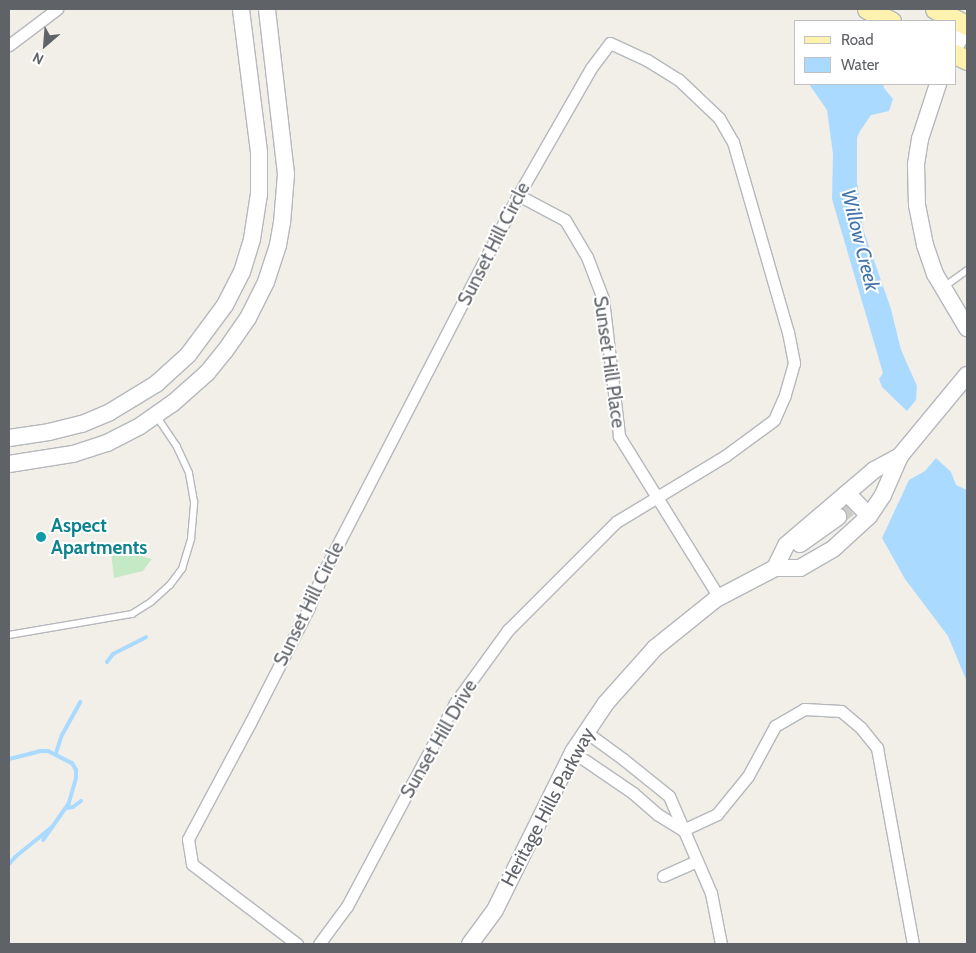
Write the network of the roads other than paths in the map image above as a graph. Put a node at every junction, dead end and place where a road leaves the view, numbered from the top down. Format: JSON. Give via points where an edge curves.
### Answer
{"nodes":[{"id":1,"x":58,"y":9,"type":"edge"},
{"id":2,"x":241,"y":9,"type":"edge"},
{"id":3,"x":267,"y":9,"type":"edge"},
{"id":4,"x":867,"y":9,"type":"edge"},
{"id":5,"x":934,"y":9,"type":"edge"},
{"id":6,"x":890,"y":20,"type":"edge"},
{"id":7,"x":944,"y":20,"type":"edge"},
{"id":8,"x":961,"y":38,"type":"edge"},
{"id":9,"x":9,"y":45,"type":"edge"},
{"id":10,"x":967,"y":60,"type":"edge"},
{"id":11,"x":938,"y":85,"type":"edge"},
{"id":12,"x":518,"y":195,"type":"junction"},
{"id":13,"x":967,"y":270,"type":"edge"},
{"id":14,"x":942,"y":288,"type":"junction"},
{"id":15,"x":967,"y":328,"type":"edge"},
{"id":16,"x":967,"y":375,"type":"edge"},
{"id":17,"x":156,"y":415,"type":"junction"},
{"id":18,"x":9,"y":438,"type":"edge"},
{"id":19,"x":900,"y":456,"type":"junction"},
{"id":20,"x":9,"y":464,"type":"edge"},
{"id":21,"x":656,"y":498,"type":"junction"},
{"id":22,"x":844,"y":509,"type":"junction"},
{"id":23,"x":869,"y":516,"type":"junction"},
{"id":24,"x":844,"y":539,"type":"junction"},
{"id":25,"x":778,"y":562,"type":"junction"},
{"id":26,"x":719,"y":597,"type":"junction"},
{"id":27,"x":9,"y":635,"type":"edge"},
{"id":28,"x":586,"y":732,"type":"junction"},
{"id":29,"x":573,"y":752,"type":"junction"},
{"id":30,"x":683,"y":830,"type":"junction"},
{"id":31,"x":696,"y":861,"type":"junction"},
{"id":32,"x":663,"y":876,"type":"dead end"},
{"id":33,"x":296,"y":944,"type":"edge"},
{"id":34,"x":318,"y":944,"type":"edge"},
{"id":35,"x":470,"y":944,"type":"edge"},
{"id":36,"x":720,"y":944,"type":"edge"},
{"id":37,"x":913,"y":944,"type":"edge"}],
"edges":[{"from":1,"to":9,"type":"street"},
{"from":2,"to":18,"type":"street","via":[[258,152],[259,194],[252,239],[242,272],[225,305],[188,355],[156,384],[110,412],[82,424]]},
{"from":3,"to":17,"type":"street","via":[[286,174],[278,245],[266,282],[248,318],[225,351],[190,389]]},
{"from":4,"to":6,"type":"main road"},
{"from":5,"to":7,"type":"main road"},
{"from":8,"to":10,"type":"main road"},
{"from":11,"to":14,"type":"street","via":[[920,139],[916,189],[925,245]]},
{"from":12,"to":21,"type":"street","name":"Sunset Hill Place","via":[[565,220],[587,257],[602,299],[619,436]]},
{"from":12,"to":21,"type":"street","name":"Sunset Hill Circle","via":[[595,61],[610,43],[648,60],[678,79],[720,118],[733,142],[794,363],[774,420],[725,456]]},
{"from":12,"to":33,"type":"street","name":"Sunset Hill Circle","via":[[188,839],[192,864]]},
{"from":13,"to":14,"type":"lane"},
{"from":14,"to":15,"type":"street"},
{"from":16,"to":19,"type":"street","name":"Heritage Hills Parkway"},
{"from":17,"to":20,"type":"street","via":[[107,443],[73,454]]},
{"from":17,"to":27,"type":"lane","via":[[189,472],[194,502],[191,539],[182,569],[170,585],[132,614]]},
{"from":19,"to":22,"type":"street","name":"Heritage Hills Parkway","via":[[874,470]]},
{"from":19,"to":23,"type":"street","name":"Heritage Hills Parkway","via":[[883,495]]},
{"from":21,"to":26,"type":"street","name":"Sunset Hill Place"},
{"from":21,"to":34,"type":"street","name":"Sunset Hill Drive","via":[[616,522],[508,630],[455,703],[347,906]]},
{"from":22,"to":23,"type":"street"},
{"from":22,"to":24,"type":"street"},
{"from":22,"to":25,"type":"street","name":"Heritage Hills Parkway"},
{"from":22,"to":25,"type":"street","name":"Heritage Hills Parkway","via":[[786,545]]},
{"from":23,"to":24,"type":"street","name":"Heritage Hills Parkway"},
{"from":24,"to":25,"type":"street","name":"Heritage Hills Parkway","via":[[800,568]]},
{"from":25,"to":26,"type":"street","name":"Heritage Hills Parkway"},
{"from":26,"to":28,"type":"street","name":"Heritage Hills Parkway","via":[[655,648],[606,703]]},
{"from":28,"to":29,"type":"street","name":"Heritage Hills Parkway"},
{"from":28,"to":30,"type":"street","via":[[669,796]]},
{"from":29,"to":30,"type":"street"},
{"from":29,"to":35,"type":"street","name":"Heritage Hills Parkway","via":[[495,910]]},
{"from":30,"to":31,"type":"street"},
{"from":30,"to":37,"type":"street","via":[[716,814],[748,776],[775,726],[804,709],[841,711],[877,748]]},
{"from":31,"to":32,"type":"street"},
{"from":31,"to":36,"type":"street","via":[[711,893]]}]}
